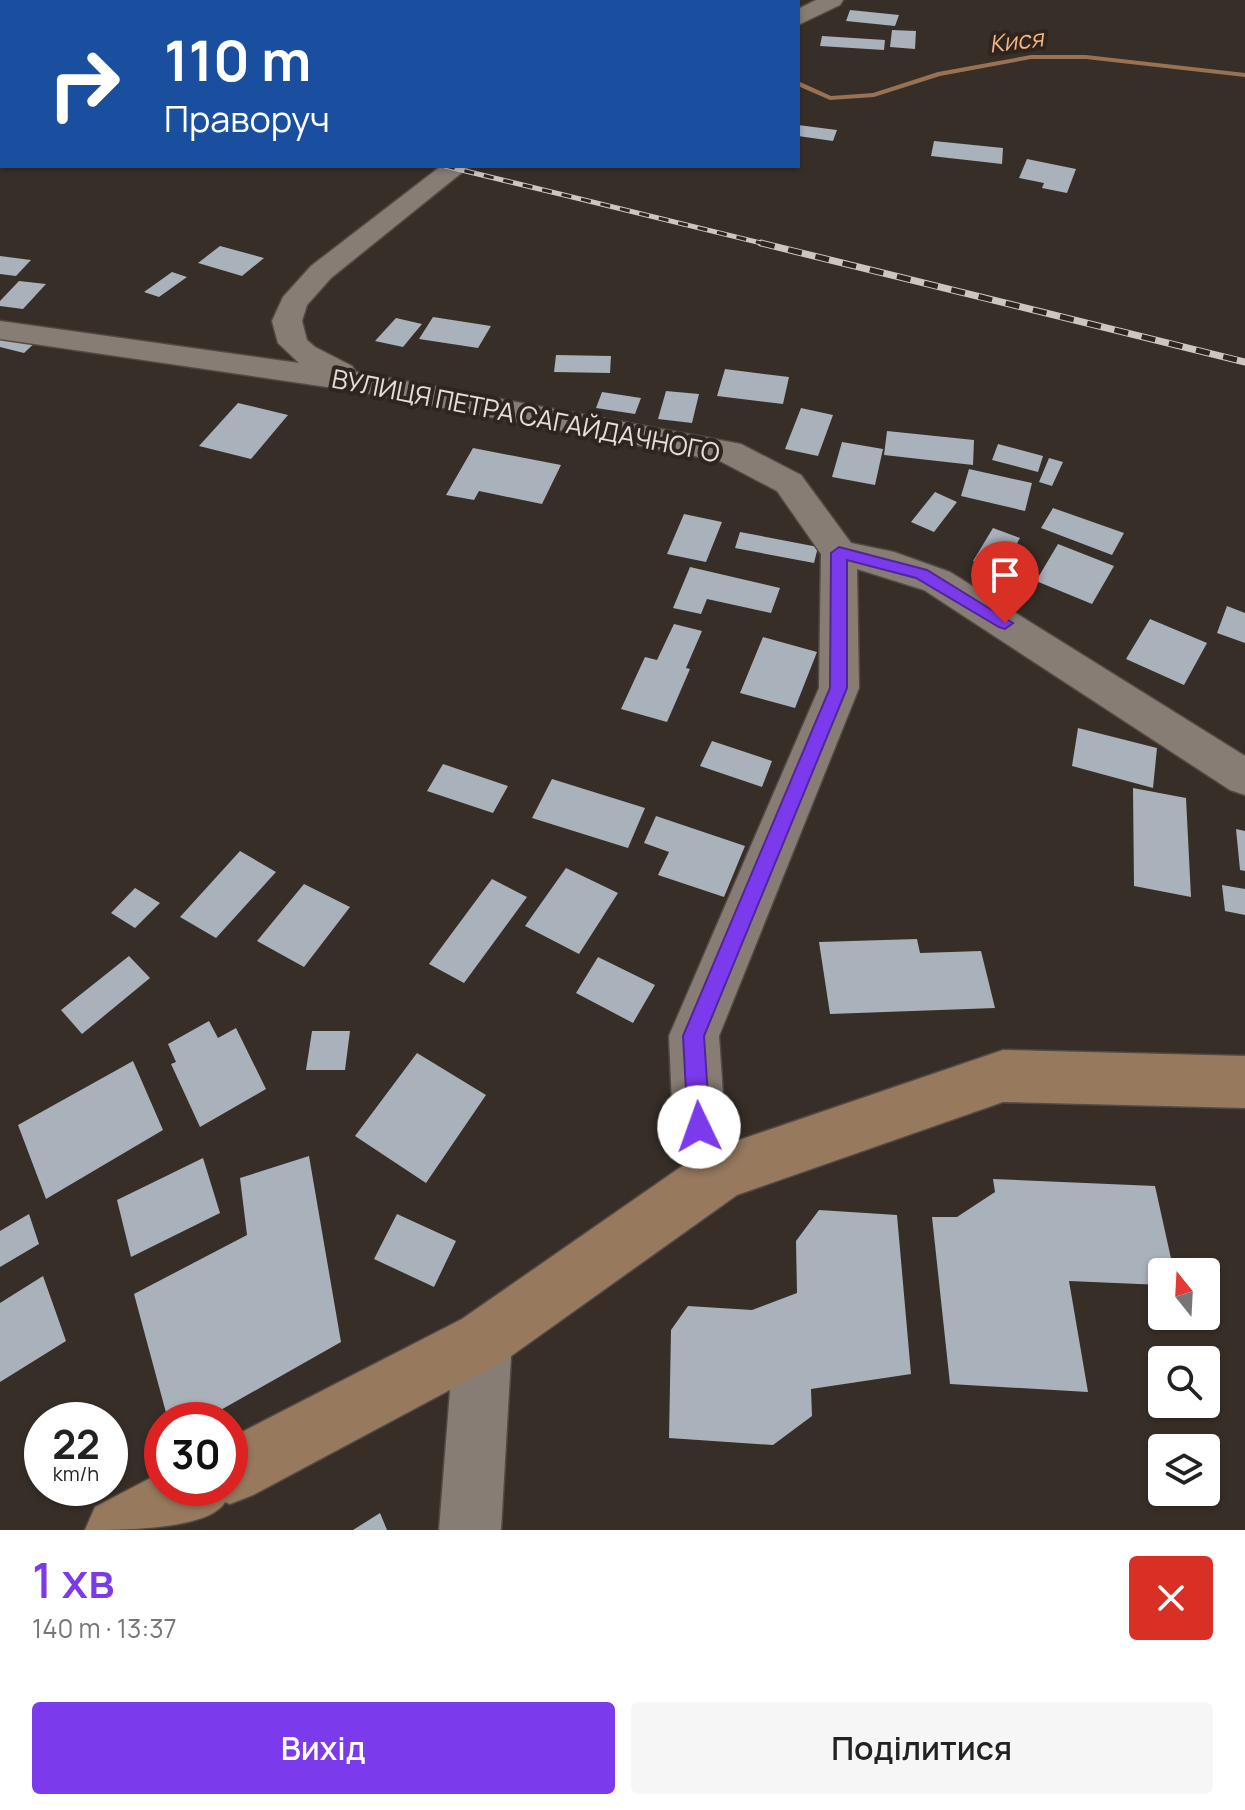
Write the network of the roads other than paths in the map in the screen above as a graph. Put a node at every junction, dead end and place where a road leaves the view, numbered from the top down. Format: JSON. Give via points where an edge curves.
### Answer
{"nodes":[{"id":1,"x":832,"y":0,"type":"edge"},
{"id":2,"x":800,"y":17,"type":"edge"},
{"id":3,"x":454,"y":168,"type":"edge"},
{"id":4,"x":0,"y":330,"type":"edge"},
{"id":5,"x":361,"y":382,"type":"junction"},
{"id":6,"x":839,"y":553,"type":"junction"},
{"id":7,"x":1245,"y":778,"type":"edge"},
{"id":8,"x":1245,"y":1082,"type":"edge"},
{"id":9,"x":721,"y":1173,"type":"junction"},
{"id":10,"x":483,"y":1340,"type":"junction"},
{"id":11,"x":248,"y":1463,"type":"edge"},
{"id":12,"x":164,"y":1506,"type":"edge"},
{"id":13,"x":118,"y":1530,"type":"edge"},
{"id":14,"x":470,"y":1530,"type":"edge"}],
"edges":[{"from":1,"to":2,"type":"street"},
{"from":3,"to":5,"type":"street","via":[[321,272],[289,311],[287,330],[298,349]]},
{"from":4,"to":5,"type":"street","name":"ВУЛИЦЯ ПЕТРА САГАЙДАЧНОГО"},
{"from":5,"to":6,"type":"street","name":"ВУЛИЦЯ ПЕТРА САГАЙДАЧНОГО","via":[[729,452],[789,483]]},
{"from":6,"to":7,"type":"street","via":[[937,581]]},
{"from":6,"to":9,"type":"street","via":[[839,688],[694,1036],[699,1127]]},
{"from":8,"to":9,"type":"street","via":[[1003,1076]]},
{"from":9,"to":10,"type":"street"},
{"from":10,"to":11,"type":"street"},
{"from":10,"to":14,"type":"street"},
{"from":12,"to":13,"type":"street"}]}
